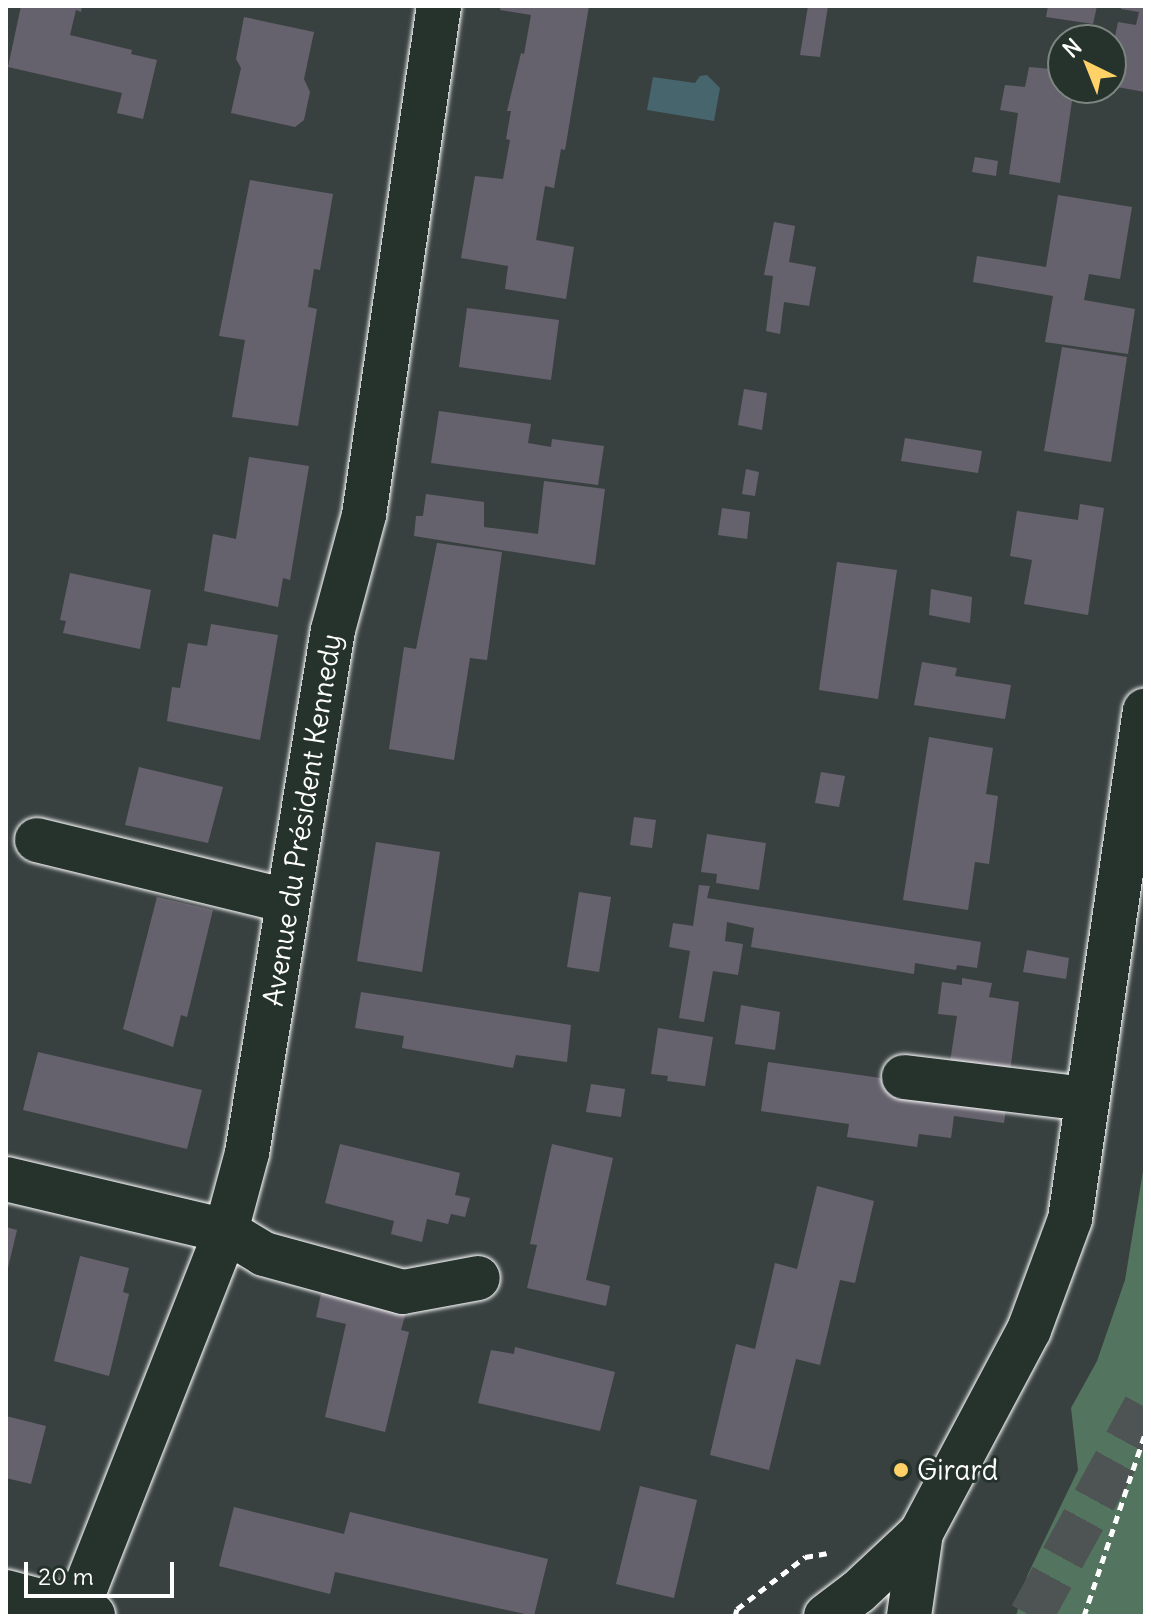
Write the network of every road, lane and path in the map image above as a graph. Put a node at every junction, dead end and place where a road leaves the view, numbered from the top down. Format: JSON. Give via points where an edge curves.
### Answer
{"nodes":[{"id":1,"x":439,"y":6,"type":"edge"},
{"id":2,"x":1145,"y":710,"type":"edge"},
{"id":3,"x":37,"y":840,"type":"dead end"},
{"id":4,"x":288,"y":901,"type":"junction"},
{"id":5,"x":904,"y":1077,"type":"dead end"},
{"id":6,"x":1087,"y":1099,"type":"junction"},
{"id":7,"x":6,"y":1179,"type":"edge"},
{"id":8,"x":226,"y":1231,"type":"junction"},
{"id":9,"x":478,"y":1278,"type":"dead end"},
{"id":10,"x":1145,"y":1434,"type":"edge"},
{"id":11,"x":921,"y":1533,"type":"junction"},
{"id":12,"x":840,"y":1550,"type":"dead end"},
{"id":13,"x":6,"y":1592,"type":"edge"},
{"id":14,"x":75,"y":1613,"type":"edge"},
{"id":15,"x":735,"y":1616,"type":"edge"},
{"id":16,"x":826,"y":1616,"type":"edge"},
{"id":17,"x":909,"y":1616,"type":"edge"},
{"id":18,"x":1084,"y":1616,"type":"edge"}],
"edges":[{"from":1,"to":4,"type":"street","name":"Avenue du Président Kennedy","via":[[364,515],[333,630]]},
{"from":2,"to":6,"type":"street"},
{"from":3,"to":4,"type":"street"},
{"from":4,"to":8,"type":"street","name":"Avenue du Président Kennedy","via":[[247,1153]]},
{"from":5,"to":6,"type":"street"},
{"from":6,"to":11,"type":"street","via":[[1070,1219],[1029,1330]]},
{"from":7,"to":8,"type":"street"},
{"from":8,"to":9,"type":"street","via":[[264,1254],[403,1292]]},
{"from":8,"to":14,"type":"street","name":"Avenue du Président Kennedy"},
{"from":10,"to":18,"type":"path"},
{"from":11,"to":16,"type":"street"},
{"from":11,"to":17,"type":"street"},
{"from":12,"to":15,"type":"path","via":[[805,1557],[737,1609]]},
{"from":13,"to":14,"type":"street"}]}
